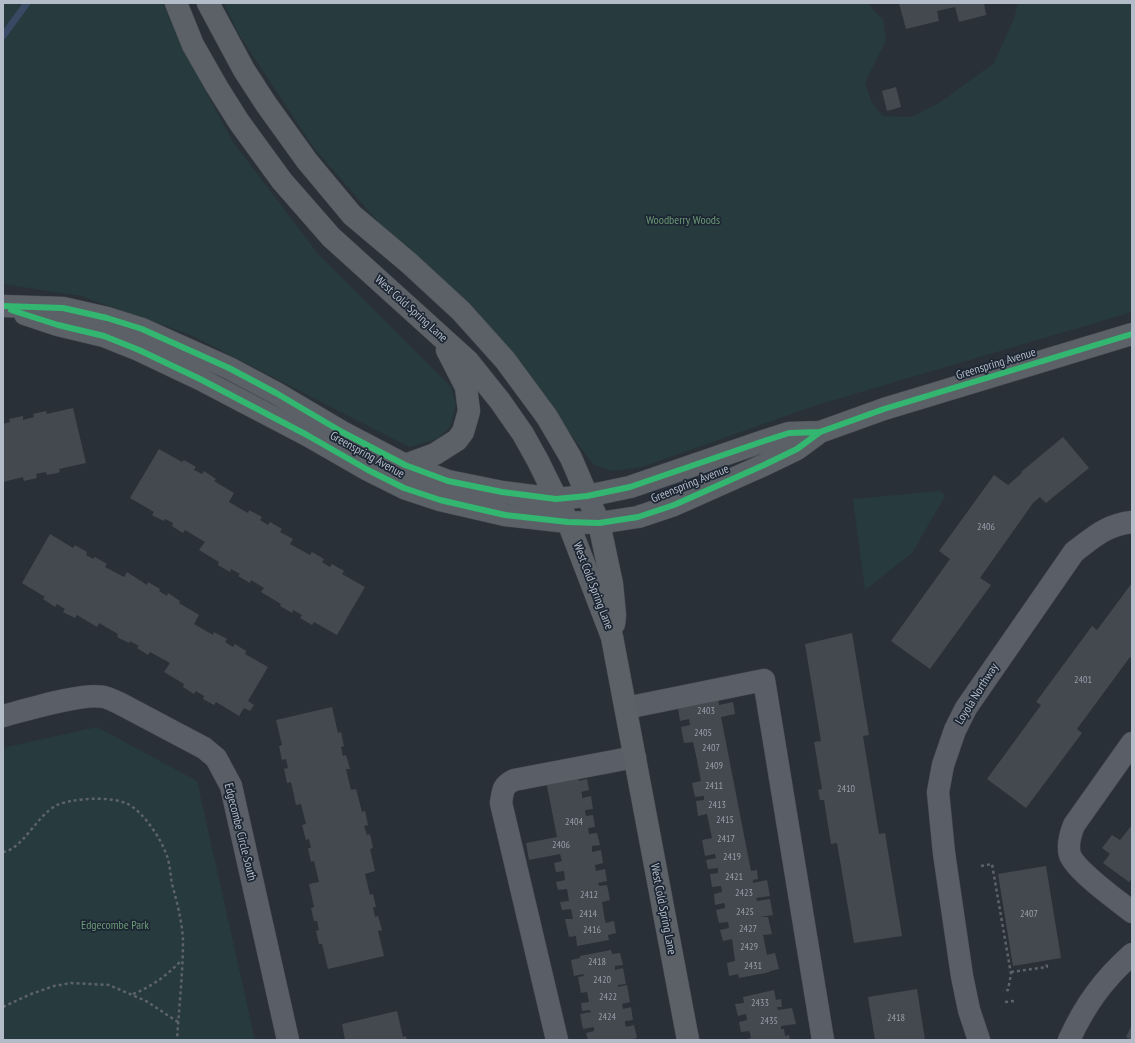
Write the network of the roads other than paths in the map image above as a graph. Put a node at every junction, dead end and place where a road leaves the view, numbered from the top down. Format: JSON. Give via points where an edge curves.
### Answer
{"nodes":[{"id":1,"x":176,"y":3,"type":"edge"},
{"id":2,"x":208,"y":3,"type":"edge"},
{"id":3,"x":3,"y":307,"type":"edge"},
{"id":4,"x":438,"y":333,"type":"junction"},
{"id":5,"x":1132,"y":334,"type":"edge"},
{"id":6,"x":820,"y":432,"type":"junction"},
{"id":7,"x":405,"y":466,"type":"junction"},
{"id":8,"x":587,"y":496,"type":"junction"},
{"id":9,"x":556,"y":499,"type":"junction"},
{"id":10,"x":568,"y":522,"type":"junction"},
{"id":11,"x":1132,"y":522,"type":"edge"},
{"id":12,"x":599,"y":523,"type":"junction"},
{"id":13,"x":612,"y":637,"type":"junction"},
{"id":14,"x":626,"y":708,"type":"junction"},
{"id":15,"x":3,"y":716,"type":"edge"},
{"id":16,"x":1132,"y":743,"type":"edge"},
{"id":17,"x":635,"y":757,"type":"junction"},
{"id":18,"x":1132,"y":912,"type":"edge"},
{"id":19,"x":1132,"y":954,"type":"edge"},
{"id":20,"x":288,"y":1040,"type":"edge"},
{"id":21,"x":557,"y":1040,"type":"edge"},
{"id":22,"x":688,"y":1040,"type":"edge"},
{"id":23,"x":823,"y":1040,"type":"edge"},
{"id":24,"x":979,"y":1040,"type":"edge"},
{"id":25,"x":1069,"y":1040,"type":"edge"}],
"edges":[{"from":1,"to":4,"type":"main road","name":"West Cold Spring Lane","via":[[193,45],[217,87],[282,181],[331,237]]},
{"from":2,"to":8,"type":"main road","name":"West Cold Spring Lane","via":[[244,70],[266,104],[307,161],[352,215],[461,311],[506,360],[547,417],[571,458]]},
{"from":3,"to":7,"type":"main road","name":"Greenspring Avenue","via":[[63,308],[142,329],[236,372]]},
{"from":3,"to":10,"type":"main road","name":"Greenspring Avenue","via":[[58,325],[104,336],[139,350],[200,379],[404,488],[505,516]]},
{"from":4,"to":7,"type":"main road","via":[[466,386],[470,411],[463,432],[457,440],[436,454]]},
{"from":4,"to":9,"type":"main road","name":"West Cold Spring Lane","via":[[468,361],[500,401],[523,434]]},
{"from":5,"to":6,"type":"main road","name":"Greenspring Avenue","via":[[884,409]]},
{"from":6,"to":8,"type":"main road","name":"Greenspring Avenue","via":[[789,434],[630,487]]},
{"from":6,"to":12,"type":"main road","name":"Greenspring Avenue","via":[[797,449],[674,506],[638,517]]},
{"from":7,"to":9,"type":"main road","name":"Greenspring Avenue","via":[[456,482],[502,492]]},
{"from":8,"to":9,"type":"main road","name":"Greenspring Avenue"},
{"from":8,"to":12,"type":"main road","name":"West Cold Spring Lane"},
{"from":9,"to":10,"type":"main road","name":"West Cold Spring Lane"},
{"from":10,"to":12,"type":"main road","name":"Greenspring Avenue"},
{"from":10,"to":13,"type":"main road","name":"West Cold Spring Lane"},
{"from":11,"to":24,"type":"street","name":"Loyola Northway","via":[[1118,524],[1074,552],[966,708],[943,765],[938,792],[944,853],[962,976]]},
{"from":12,"to":13,"type":"main road","name":"West Cold Spring Lane","via":[[612,584],[615,615]]},
{"from":13,"to":14,"type":"main road","name":"West Cold Spring Lane"},
{"from":14,"to":17,"type":"main road","name":"West Cold Spring Lane"},
{"from":14,"to":23,"type":"street","via":[[764,680]]},
{"from":15,"to":20,"type":"street","name":"Edgecombe Circle South","via":[[75,698],[104,697],[204,748],[216,758],[231,786]]},
{"from":16,"to":18,"type":"street","via":[[1074,825],[1069,841],[1074,863]]},
{"from":17,"to":21,"type":"street","via":[[514,780],[507,784],[503,791],[501,803]]},
{"from":17,"to":22,"type":"main road","name":"West Cold Spring Lane"},
{"from":19,"to":25,"type":"street","via":[[1112,972],[1094,996],[1079,1018]]}]}
